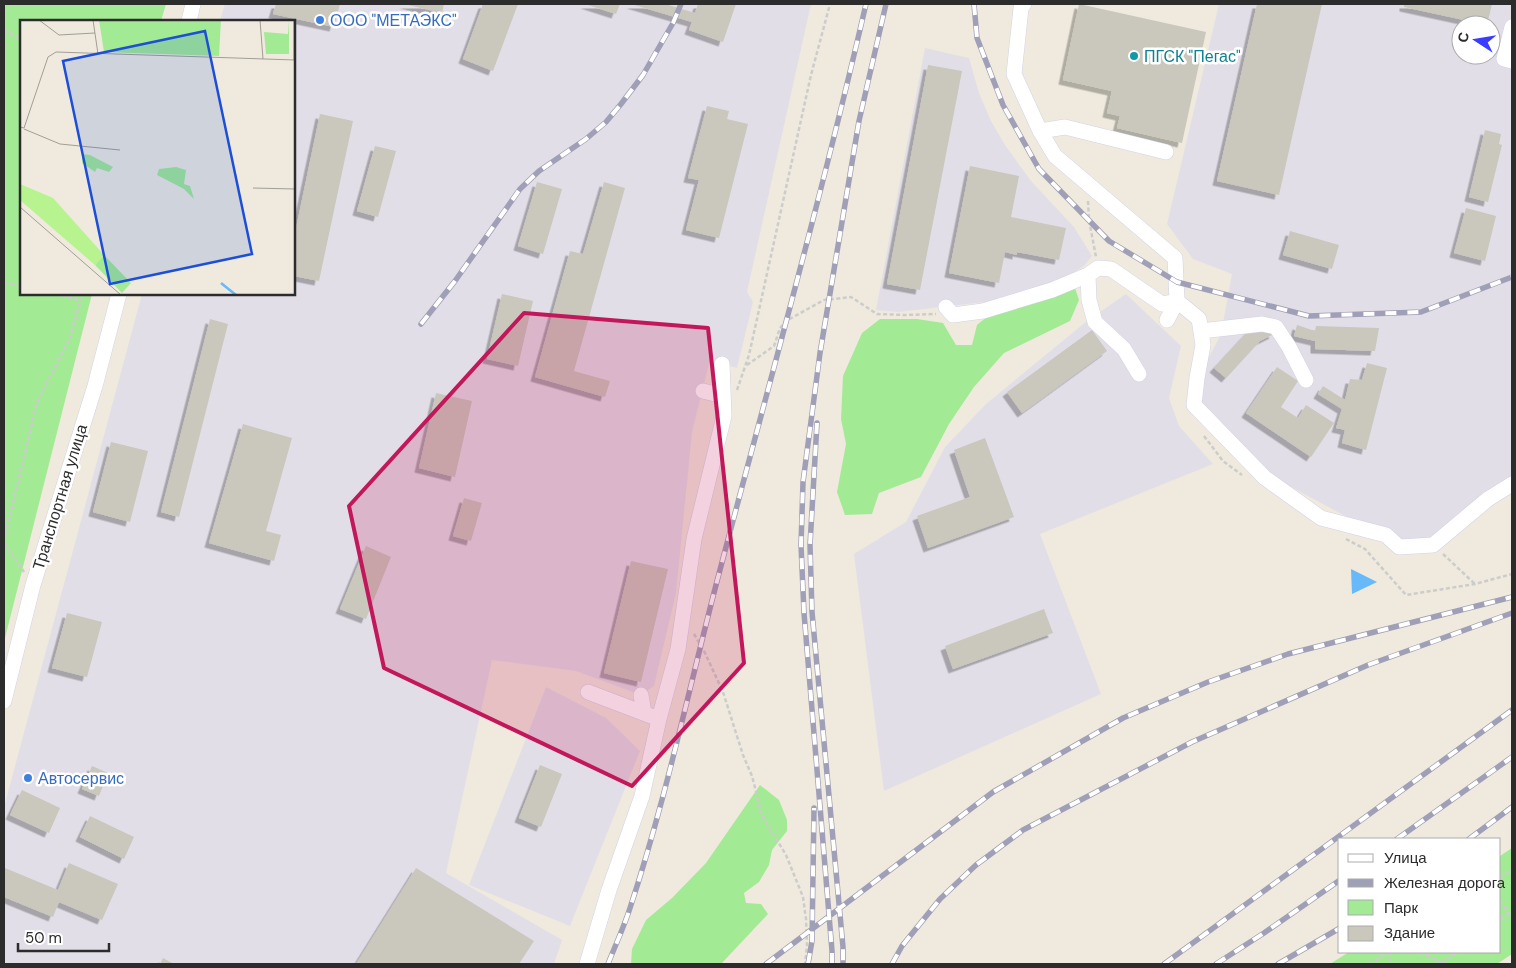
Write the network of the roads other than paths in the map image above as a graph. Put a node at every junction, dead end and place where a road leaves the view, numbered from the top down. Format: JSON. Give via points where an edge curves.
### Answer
{"nodes":[{"id":1,"x":193,"y":4,"type":"edge"},
{"id":2,"x":1024,"y":4,"type":"edge"},
{"id":3,"x":188,"y":20,"type":"edge"},
{"id":4,"x":1512,"y":27,"type":"edge"},
{"id":5,"x":1512,"y":61,"type":"edge"},
{"id":6,"x":1040,"y":131,"type":"junction"},
{"id":7,"x":1166,"y":152,"type":"dead end"},
{"id":8,"x":1093,"y":272,"type":"junction"},
{"id":9,"x":118,"y":295,"type":"edge"},
{"id":10,"x":1177,"y":301,"type":"junction"},
{"id":11,"x":949,"y":311,"type":"road end"},
{"id":12,"x":1167,"y":320,"type":"dead end"},
{"id":13,"x":1200,"y":330,"type":"junction"},
{"id":14,"x":722,"y":364,"type":"dead end"},
{"id":15,"x":1139,"y":374,"type":"dead end"},
{"id":16,"x":1306,"y":380,"type":"dead end"},
{"id":17,"x":703,"y":391,"type":"dead end"},
{"id":18,"x":729,"y":395,"type":"junction"},
{"id":19,"x":1512,"y":484,"type":"edge"},
{"id":20,"x":588,"y":692,"type":"dead end"},
{"id":21,"x":641,"y":696,"type":"dead end"},
{"id":22,"x":4,"y":702,"type":"edge"},
{"id":23,"x":644,"y":713,"type":"junction"},
{"id":24,"x":658,"y":719,"type":"junction"},
{"id":25,"x":587,"y":964,"type":"edge"}],
"edges":[{"from":1,"to":3,"type":"street"},
{"from":2,"to":6,"type":"street","via":[[1014,74]]},
{"from":4,"to":5,"type":"street","via":[[1504,59]]},
{"from":6,"to":7,"type":"street","via":[[1064,127]]},
{"from":6,"to":10,"type":"street","via":[[1055,156],[1175,258]]},
{"from":8,"to":10,"type":"street","via":[[1111,269],[1162,304]]},
{"from":8,"to":11,"type":"street","via":[[1052,290],[982,311]]},
{"from":8,"to":15,"type":"street","via":[[1089,300],[1095,322],[1124,349]]},
{"from":9,"to":22,"type":"street","name":"Транспортная улица","via":[[95,386],[33,585]]},
{"from":10,"to":12,"type":"street"},
{"from":10,"to":13,"type":"street","via":[[1199,319]]},
{"from":13,"to":16,"type":"street","via":[[1262,324],[1276,327]]},
{"from":13,"to":19,"type":"street","via":[[1203,345],[1194,405],[1265,478],[1321,518],[1386,535],[1399,547],[1432,545],[1488,499]]},
{"from":14,"to":18,"type":"street"},
{"from":17,"to":18,"type":"street"},
{"from":18,"to":24,"type":"street","via":[[694,539],[678,649]]},
{"from":20,"to":23,"type":"street"},
{"from":21,"to":23,"type":"street"},
{"from":23,"to":24,"type":"street"},
{"from":24,"to":25,"type":"street","via":[[642,796]]}]}
